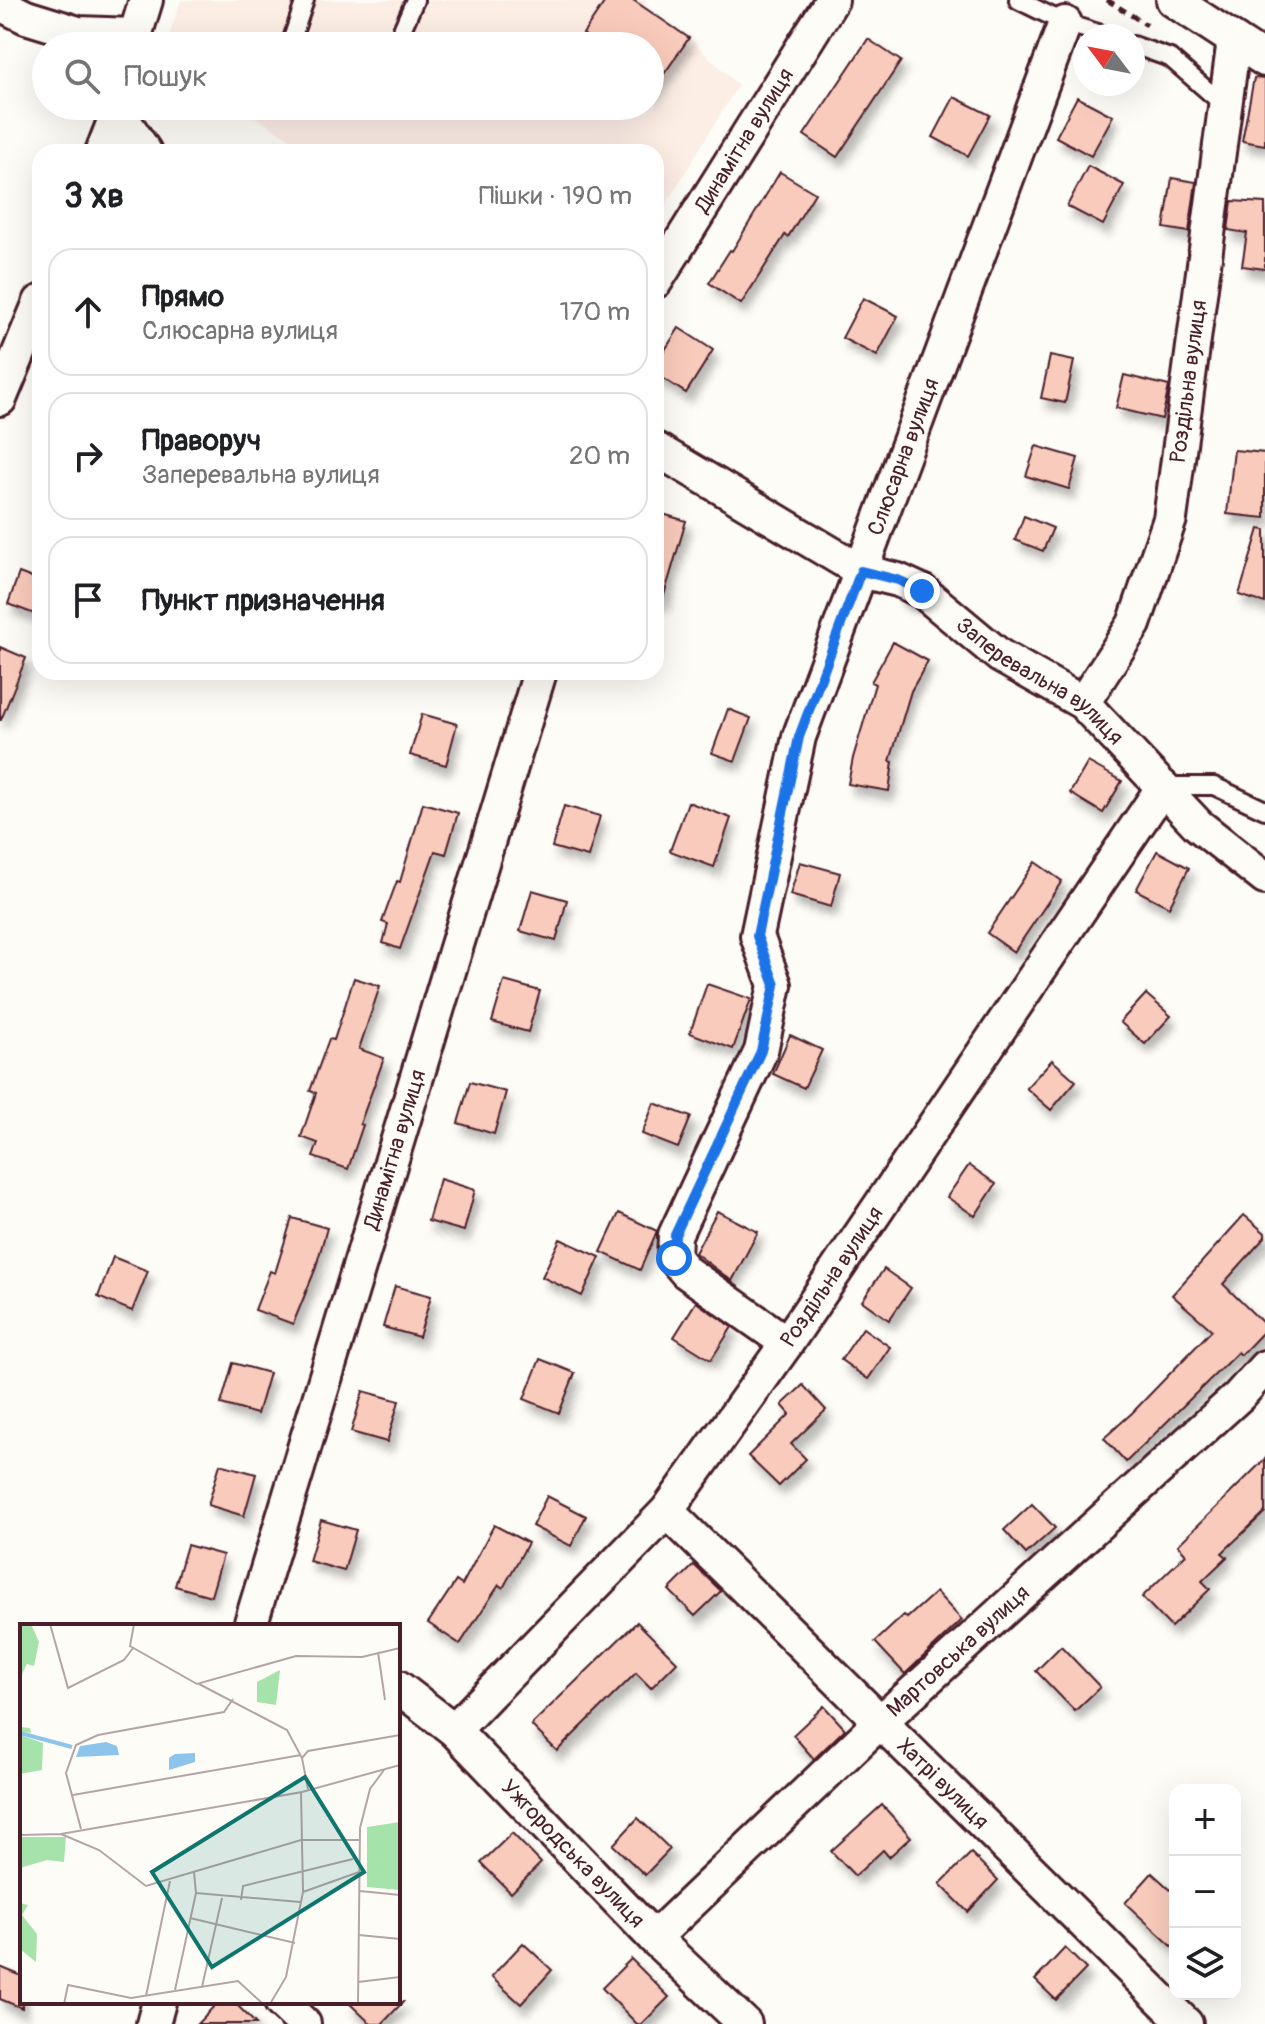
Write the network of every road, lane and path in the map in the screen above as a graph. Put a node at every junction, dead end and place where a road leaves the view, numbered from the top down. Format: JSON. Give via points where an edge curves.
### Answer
{"nodes":[{"id":1,"x":146,"y":0,"type":"edge"},
{"id":2,"x":305,"y":0,"type":"edge"},
{"id":3,"x":415,"y":0,"type":"edge"},
{"id":4,"x":832,"y":0,"type":"edge"},
{"id":5,"x":1018,"y":0,"type":"edge"},
{"id":6,"x":1173,"y":0,"type":"edge"},
{"id":7,"x":0,"y":4,"type":"edge"},
{"id":8,"x":1065,"y":23,"type":"junction"},
{"id":9,"x":1073,"y":25,"type":"edge"},
{"id":10,"x":75,"y":32,"type":"edge"},
{"id":11,"x":136,"y":32,"type":"edge"},
{"id":12,"x":294,"y":32,"type":"edge"},
{"id":13,"x":401,"y":32,"type":"edge"},
{"id":14,"x":1234,"y":40,"type":"junction"},
{"id":15,"x":1145,"y":49,"type":"edge"},
{"id":16,"x":1265,"y":60,"type":"edge"},
{"id":17,"x":1224,"y":105,"type":"junction"},
{"id":18,"x":116,"y":120,"type":"edge"},
{"id":19,"x":126,"y":120,"type":"edge"},
{"id":20,"x":105,"y":144,"type":"edge"},
{"id":21,"x":140,"y":144,"type":"edge"},
{"id":22,"x":664,"y":268,"type":"edge"},
{"id":23,"x":32,"y":321,"type":"edge"},
{"id":24,"x":0,"y":399,"type":"edge"},
{"id":25,"x":664,"y":454,"type":"edge"},
{"id":26,"x":861,"y":571,"type":"junction"},
{"id":27,"x":538,"y":680,"type":"edge"},
{"id":28,"x":1083,"y":703,"type":"junction"},
{"id":29,"x":1163,"y":787,"type":"junction"},
{"id":30,"x":1265,"y":810,"type":"edge"},
{"id":31,"x":1265,"y":878,"type":"edge"},
{"id":32,"x":787,"y":1343,"type":"junction"},
{"id":33,"x":1265,"y":1367,"type":"edge"},
{"id":34,"x":667,"y":1511,"type":"junction"},
{"id":35,"x":253,"y":1624,"type":"edge"},
{"id":36,"x":400,"y":1689,"type":"edge"},
{"id":37,"x":879,"y":1723,"type":"junction"},
{"id":38,"x":454,"y":1730,"type":"junction"},
{"id":39,"x":654,"y":1938,"type":"junction"},
{"id":40,"x":158,"y":2004,"type":"edge"},
{"id":41,"x":283,"y":2004,"type":"edge"},
{"id":42,"x":153,"y":2024,"type":"edge"},
{"id":43,"x":304,"y":2024,"type":"edge"},
{"id":44,"x":745,"y":2024,"type":"edge"},
{"id":45,"x":1186,"y":2024,"type":"edge"}],
"edges":[{"from":1,"to":11,"type":"street"},
{"from":2,"to":12,"type":"lane"},
{"from":3,"to":13,"type":"lane"},
{"from":4,"to":22,"type":"street","name":"Динамітна вулиця"},
{"from":5,"to":8,"type":"lane"},
{"from":6,"to":14,"type":"street"},
{"from":7,"to":10,"type":"street"},
{"from":8,"to":9,"type":"lane"},
{"from":8,"to":26,"type":"street","name":"Слюсарна вулиця"},
{"from":14,"to":16,"type":"street"},
{"from":14,"to":17,"type":"street","name":"Роздільна вулиця"},
{"from":15,"to":17,"type":"lane","via":[[1170,58]]},
{"from":17,"to":28,"type":"street","name":"Роздільна вулиця","via":[[1170,519],[1134,624]]},
{"from":18,"to":20,"type":"street"},
{"from":19,"to":21,"type":"street"},
{"from":23,"to":24,"type":"street"},
{"from":25,"to":26,"type":"street","name":"Заперевальна вулиця"},
{"from":26,"to":28,"type":"street","name":"Заперевальна вулиця","via":[[922,591],[1000,656]]},
{"from":26,"to":32,"type":"street","name":"Слюсарна вулиця","via":[[799,737],[757,936],[775,985],[761,1051],[675,1235],[674,1258],[686,1272]]},
{"from":27,"to":35,"type":"street","name":"Динамітна вулиця"},
{"from":28,"to":29,"type":"street","name":"Заперевальна вулиця"},
{"from":29,"to":30,"type":"lane","via":[[1214,786]]},
{"from":29,"to":31,"type":"street","name":"Заперевальна вулиця","via":[[1198,825]]},
{"from":29,"to":32,"type":"street","name":"Роздільна вулиця"},
{"from":32,"to":34,"type":"street","name":"Роздільна вулиця"},
{"from":33,"to":37,"type":"street","name":"Мартовська вулиця"},
{"from":34,"to":37,"type":"street","name":"Хатрі вулиця"},
{"from":34,"to":38,"type":"street","name":"Роздільна вулиця"},
{"from":36,"to":38,"type":"street","name":"Ужгородська вулиця"},
{"from":37,"to":39,"type":"street","name":"Мартовська вулиця"},
{"from":37,"to":45,"type":"street","name":"Хатрі вулиця"},
{"from":38,"to":39,"type":"street","name":"Ужгородська вулиця"},
{"from":39,"to":44,"type":"street","name":"Ужгородська вулиця"},
{"from":40,"to":42,"type":"street"},
{"from":41,"to":43,"type":"street"}]}
